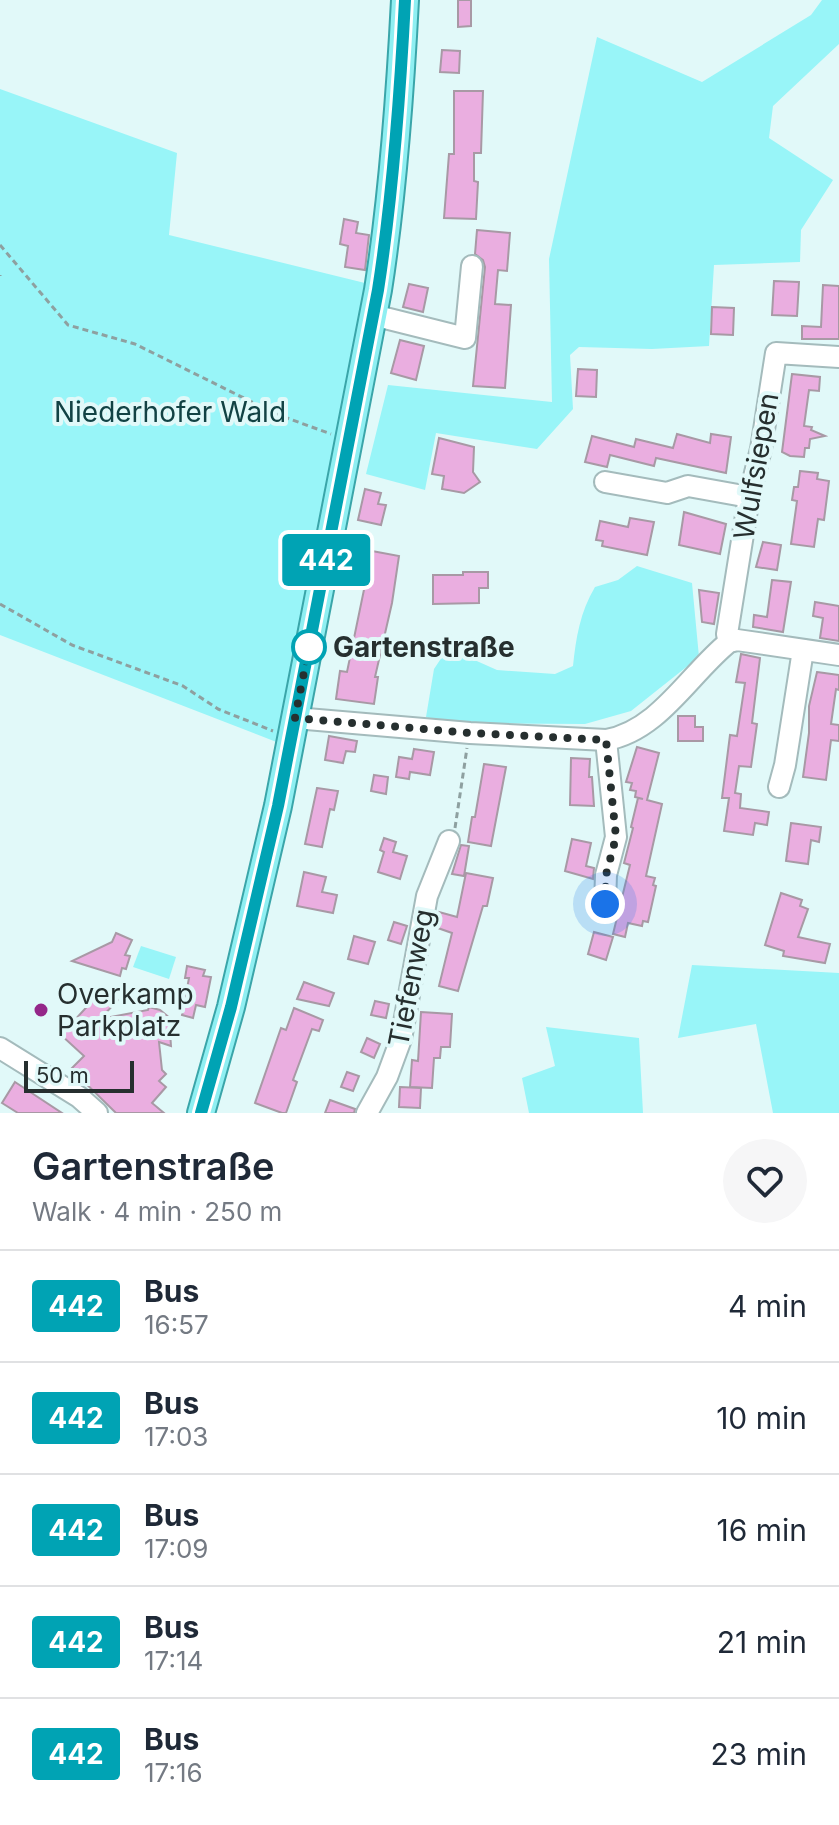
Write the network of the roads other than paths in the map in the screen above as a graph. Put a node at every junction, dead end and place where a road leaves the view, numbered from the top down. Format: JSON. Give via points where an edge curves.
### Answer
{"nodes":[{"id":1,"x":405,"y":0,"type":"edge"},
{"id":2,"x":472,"y":266,"type":"dead end"},
{"id":3,"x":373,"y":315,"type":"junction"},
{"id":4,"x":839,"y":357,"type":"edge"},
{"id":5,"x":605,"y":482,"type":"dead end"},
{"id":6,"x":749,"y":497,"type":"junction"},
{"id":7,"x":729,"y":642,"type":"junction"},
{"id":8,"x":803,"y":650,"type":"junction"},
{"id":9,"x":839,"y":655,"type":"edge"},
{"id":10,"x":293,"y":728,"type":"junction"},
{"id":11,"x":606,"y":740,"type":"junction"},
{"id":12,"x":779,"y":787,"type":"dead end"},
{"id":13,"x":449,"y":841,"type":"road end"},
{"id":14,"x":605,"y":904,"type":"dead end"},
{"id":15,"x":0,"y":1048,"type":"edge"},
{"id":16,"x":97,"y":1113,"type":"edge"},
{"id":17,"x":201,"y":1113,"type":"edge"},
{"id":18,"x":367,"y":1113,"type":"edge"}],
"edges":[{"from":1,"to":3,"type":"main road","via":[[396,147]]},
{"from":2,"to":3,"type":"street","via":[[465,338]]},
{"from":3,"to":10,"type":"main road"},
{"from":4,"to":6,"type":"street","name":"Wulfsiepen","via":[[776,353]]},
{"from":5,"to":6,"type":"street","via":[[667,493],[688,486]]},
{"from":6,"to":7,"type":"street","name":"Wulfsiepen"},
{"from":7,"to":8,"type":"street"},
{"from":7,"to":11,"type":"street","via":[[646,723]]},
{"from":8,"to":9,"type":"street"},
{"from":8,"to":12,"type":"street"},
{"from":10,"to":11,"type":"street"},
{"from":10,"to":17,"type":"main road","via":[[238,980]]},
{"from":11,"to":14,"type":"street","via":[[616,837]]},
{"from":13,"to":18,"type":"street","name":"Tiefenweg","via":[[427,896],[395,1059]]},
{"from":15,"to":16,"type":"street"}]}
